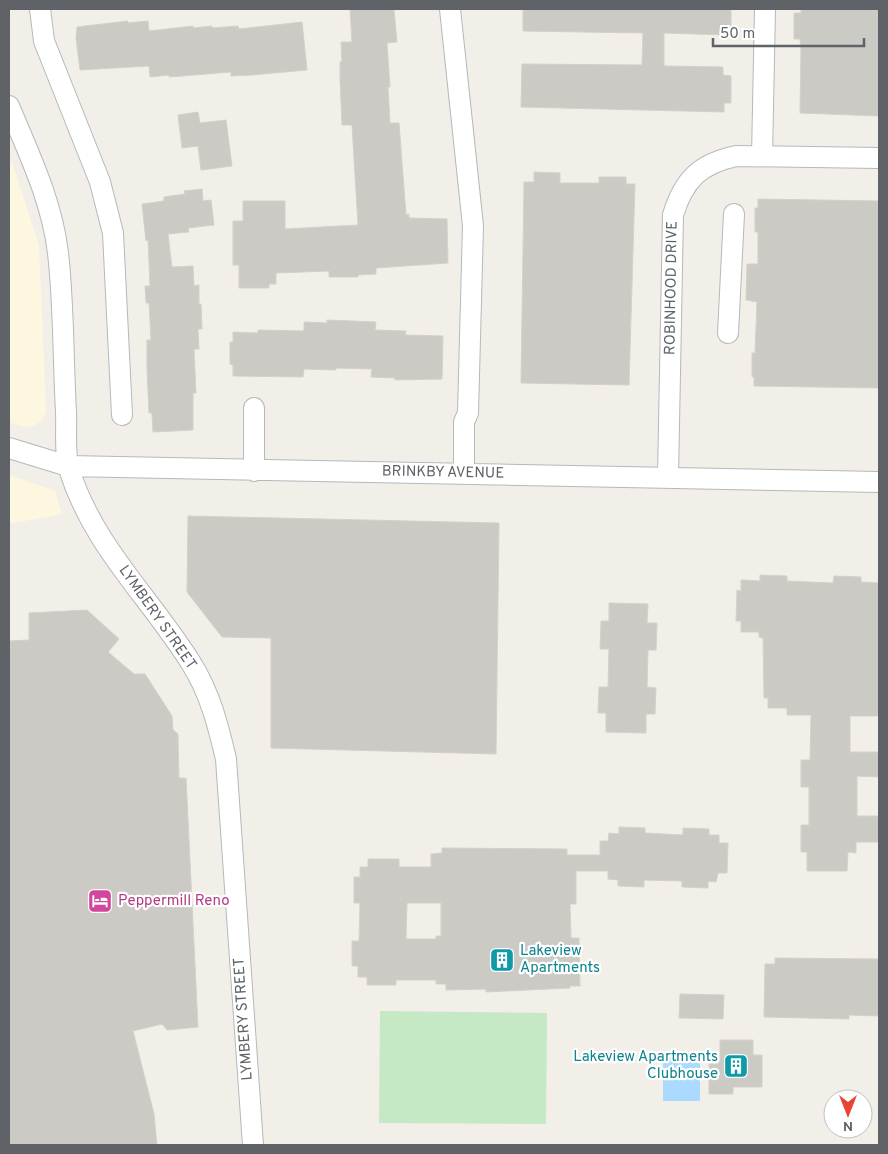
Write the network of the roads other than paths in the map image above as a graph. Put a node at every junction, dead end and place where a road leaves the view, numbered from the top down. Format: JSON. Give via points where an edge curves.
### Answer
{"nodes":[{"id":1,"x":40,"y":9,"type":"edge"},
{"id":2,"x":450,"y":9,"type":"edge"},
{"id":3,"x":765,"y":9,"type":"edge"},
{"id":4,"x":9,"y":106,"type":"edge"},
{"id":5,"x":762,"y":156,"type":"junction"},
{"id":6,"x":879,"y":158,"type":"edge"},
{"id":7,"x":734,"y":214,"type":"dead end"},
{"id":8,"x":728,"y":333,"type":"dead end"},
{"id":9,"x":254,"y":408,"type":"dead end"},
{"id":10,"x":122,"y":415,"type":"dead end"},
{"id":11,"x":9,"y":448,"type":"edge"},
{"id":12,"x":68,"y":466,"type":"junction"},
{"id":13,"x":254,"y":471,"type":"junction"},
{"id":14,"x":464,"y":473,"type":"junction"},
{"id":15,"x":668,"y":477,"type":"junction"},
{"id":16,"x":879,"y":482,"type":"edge"},
{"id":17,"x":253,"y":1145,"type":"edge"}],
"edges":[{"from":1,"to":10,"type":"street","via":[[44,41],[100,182],[113,233]]},
{"from":2,"to":14,"type":"street","via":[[473,226]]},
{"from":3,"to":5,"type":"street"},
{"from":4,"to":12,"type":"street","name":"LYMBERY STREET","via":[[40,180],[58,253]]},
{"from":5,"to":6,"type":"street","name":"ROBINHOOD DRIVE"},
{"from":5,"to":15,"type":"street","name":"ROBINHOOD DRIVE","via":[[720,159],[703,168],[689,180],[673,215]]},
{"from":7,"to":8,"type":"street"},
{"from":9,"to":13,"type":"street"},
{"from":11,"to":12,"type":"street","name":"BRINKBY AVENUE"},
{"from":12,"to":13,"type":"street","name":"BRINKBY AVENUE"},
{"from":12,"to":17,"type":"street","name":"LYMBERY STREET","via":[[82,505],[98,535],[192,665],[218,725],[226,759]]},
{"from":13,"to":14,"type":"street","name":"BRINKBY AVENUE"},
{"from":14,"to":15,"type":"street","name":"BRINKBY AVENUE"},
{"from":15,"to":16,"type":"street","name":"BRINKBY AVENUE"}]}
